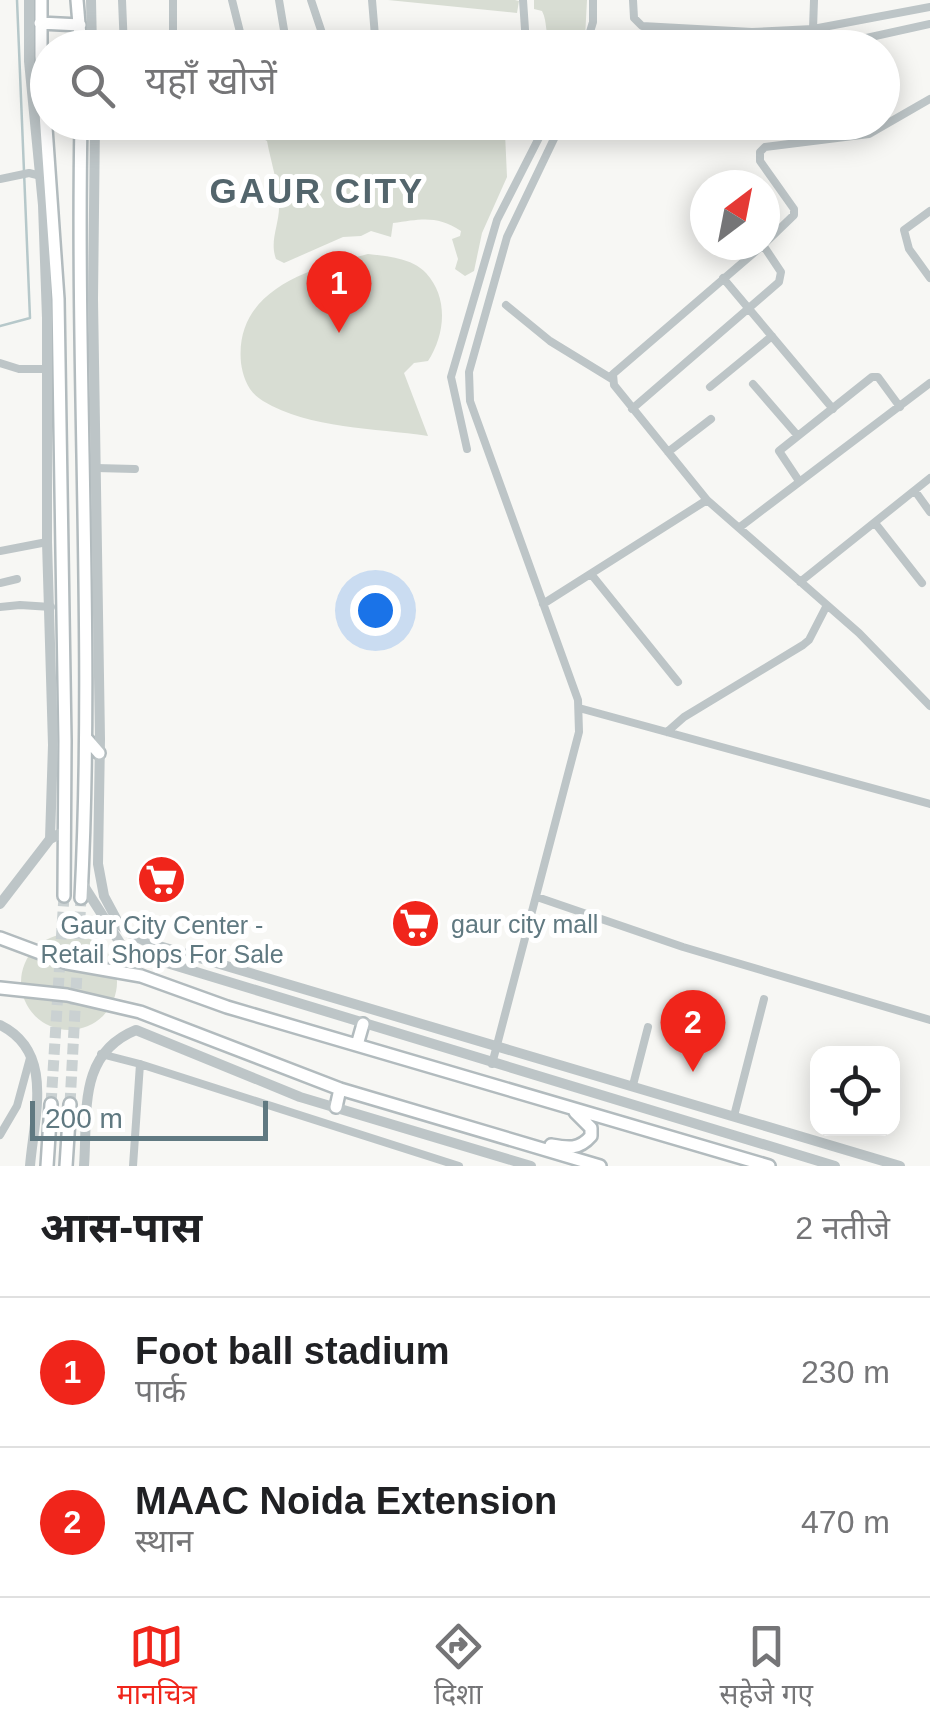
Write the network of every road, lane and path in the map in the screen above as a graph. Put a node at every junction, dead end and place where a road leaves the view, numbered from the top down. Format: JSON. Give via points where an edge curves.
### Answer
{"nodes":[{"id":1,"x":28,"y":0,"type":"edge"},
{"id":2,"x":41,"y":0,"type":"edge"},
{"id":3,"x":77,"y":0,"type":"edge"},
{"id":4,"x":91,"y":0,"type":"edge"},
{"id":5,"x":122,"y":0,"type":"edge"},
{"id":6,"x":172,"y":0,"type":"edge"},
{"id":7,"x":232,"y":0,"type":"edge"},
{"id":8,"x":280,"y":0,"type":"edge"},
{"id":9,"x":311,"y":0,"type":"edge"},
{"id":10,"x":372,"y":0,"type":"edge"},
{"id":11,"x":523,"y":0,"type":"edge"},
{"id":12,"x":593,"y":0,"type":"edge"},
{"id":13,"x":633,"y":0,"type":"edge"},
{"id":14,"x":814,"y":0,"type":"edge"},
{"id":15,"x":930,"y":7,"type":"edge"},
{"id":16,"x":40,"y":23,"type":"junction"},
{"id":17,"x":930,"y":24,"type":"edge"},
{"id":18,"x":80,"y":25,"type":"junction"},
{"id":19,"x":813,"y":29,"type":"junction"},
{"id":20,"x":41,"y":30,"type":"edge"},
{"id":21,"x":80,"y":30,"type":"edge"},
{"id":22,"x":92,"y":30,"type":"edge"},
{"id":23,"x":123,"y":30,"type":"edge"},
{"id":24,"x":173,"y":30,"type":"edge"},
{"id":25,"x":240,"y":30,"type":"edge"},
{"id":26,"x":284,"y":30,"type":"edge"},
{"id":27,"x":321,"y":30,"type":"edge"},
{"id":28,"x":374,"y":30,"type":"edge"},
{"id":29,"x":525,"y":30,"type":"edge"},
{"id":30,"x":591,"y":30,"type":"edge"},
{"id":31,"x":715,"y":30,"type":"edge"},
{"id":32,"x":793,"y":30,"type":"edge"},
{"id":33,"x":900,"y":31,"type":"edge"},
{"id":34,"x":30,"y":79,"type":"edge"},
{"id":35,"x":930,"y":98,"type":"edge"},
{"id":36,"x":900,"y":116,"type":"edge"},
{"id":37,"x":33,"y":140,"type":"edge"},
{"id":38,"x":47,"y":140,"type":"edge"},
{"id":39,"x":81,"y":140,"type":"edge"},
{"id":40,"x":95,"y":140,"type":"edge"},
{"id":41,"x":538,"y":140,"type":"edge"},
{"id":42,"x":553,"y":140,"type":"edge"},
{"id":43,"x":821,"y":140,"type":"edge"},
{"id":44,"x":766,"y":170,"type":"edge"},
{"id":45,"x":35,"y":175,"type":"junction"},
{"id":46,"x":0,"y":179,"type":"edge"},
{"id":47,"x":780,"y":189,"type":"edge"},
{"id":48,"x":930,"y":211,"type":"edge"},
{"id":49,"x":780,"y":229,"type":"edge"},
{"id":50,"x":745,"y":260,"type":"edge"},
{"id":51,"x":774,"y":260,"type":"edge"},
{"id":52,"x":723,"y":278,"type":"junction"},
{"id":53,"x":930,"y":278,"type":"edge"},
{"id":54,"x":52,"y":299,"type":"junction"},
{"id":55,"x":506,"y":305,"type":"dead end"},
{"id":56,"x":749,"y":308,"type":"junction"},
{"id":57,"x":52,"y":317,"type":"junction"},
{"id":58,"x":772,"y":336,"type":"junction"},
{"id":59,"x":0,"y":363,"type":"edge"},
{"id":60,"x":47,"y":369,"type":"junction"},
{"id":61,"x":612,"y":379,"type":"junction"},
{"id":62,"x":930,"y":383,"type":"edge"},
{"id":63,"x":753,"y":384,"type":"dead end"},
{"id":64,"x":710,"y":387,"type":"dead end"},
{"id":65,"x":80,"y":402,"type":"junction"},
{"id":66,"x":95,"y":402,"type":"junction"},
{"id":67,"x":900,"y":407,"type":"junction"},
{"id":68,"x":833,"y":409,"type":"junction"},
{"id":69,"x":632,"y":410,"type":"junction"},
{"id":70,"x":711,"y":419,"type":"dead end"},
{"id":71,"x":798,"y":436,"type":"junction"},
{"id":72,"x":467,"y":448,"type":"dead end"},
{"id":73,"x":668,"y":452,"type":"junction"},
{"id":74,"x":96,"y":468,"type":"junction"},
{"id":75,"x":135,"y":469,"type":"dead end"},
{"id":76,"x":930,"y":478,"type":"edge"},
{"id":77,"x":799,"y":481,"type":"junction"},
{"id":78,"x":915,"y":491,"type":"junction"},
{"id":79,"x":707,"y":500,"type":"junction"},
{"id":80,"x":930,"y":512,"type":"edge"},
{"id":81,"x":875,"y":523,"type":"junction"},
{"id":82,"x":740,"y":526,"type":"junction"},
{"id":83,"x":47,"y":542,"type":"junction"},
{"id":84,"x":0,"y":551,"type":"edge"},
{"id":85,"x":591,"y":574,"type":"junction"},
{"id":86,"x":17,"y":579,"type":"dead end"},
{"id":87,"x":800,"y":582,"type":"junction"},
{"id":88,"x":922,"y":582,"type":"dead end"},
{"id":89,"x":0,"y":583,"type":"edge"},
{"id":90,"x":542,"y":604,"type":"junction"},
{"id":91,"x":827,"y":605,"type":"junction"},
{"id":92,"x":51,"y":607,"type":"junction"},
{"id":93,"x":0,"y":608,"type":"edge"},
{"id":94,"x":678,"y":682,"type":"dead end"},
{"id":95,"x":926,"y":692,"type":"edge"},
{"id":96,"x":930,"y":706,"type":"edge"},
{"id":97,"x":579,"y":708,"type":"junction"},
{"id":98,"x":667,"y":732,"type":"junction"},
{"id":99,"x":86,"y":738,"type":"junction"},
{"id":100,"x":100,"y":753,"type":"junction"},
{"id":101,"x":930,"y":804,"type":"edge"},
{"id":102,"x":65,"y":830,"type":"junction"},
{"id":103,"x":50,"y":839,"type":"junction"},
{"id":104,"x":82,"y":883,"type":"junction"},
{"id":105,"x":4,"y":892,"type":"edge"},
{"id":106,"x":64,"y":896,"type":"tunnel mouth"},
{"id":107,"x":537,"y":897,"type":"junction"},
{"id":108,"x":81,"y":898,"type":"tunnel mouth"},
{"id":109,"x":0,"y":904,"type":"edge"},
{"id":110,"x":117,"y":930,"type":"junction"},
{"id":111,"x":0,"y":938,"type":"edge"},
{"id":112,"x":124,"y":950,"type":"junction"},
{"id":113,"x":141,"y":976,"type":"junction"},
{"id":114,"x":0,"y":988,"type":"edge"},
{"id":115,"x":764,"y":999,"type":"dead end"},
{"id":116,"x":0,"y":1012,"type":"edge"},
{"id":117,"x":140,"y":1012,"type":"junction"},
{"id":118,"x":930,"y":1020,"type":"edge"},
{"id":119,"x":363,"y":1024,"type":"junction"},
{"id":120,"x":0,"y":1025,"type":"edge"},
{"id":121,"x":648,"y":1027,"type":"dead end"},
{"id":122,"x":136,"y":1030,"type":"junction"},
{"id":123,"x":12,"y":1032,"type":"junction"},
{"id":124,"x":498,"y":1044,"type":"junction"},
{"id":125,"x":357,"y":1045,"type":"junction"},
{"id":126,"x":32,"y":1054,"type":"junction"},
{"id":127,"x":100,"y":1054,"type":"junction"},
{"id":128,"x":140,"y":1064,"type":"junction"},
{"id":129,"x":492,"y":1064,"type":"junction"},
{"id":130,"x":254,"y":1080,"type":"junction"},
{"id":131,"x":633,"y":1085,"type":"junction"},
{"id":132,"x":340,"y":1090,"type":"junction"},
{"id":133,"x":248,"y":1099,"type":"junction"},
{"id":134,"x":51,"y":1104,"type":"tunnel mouth"},
{"id":135,"x":70,"y":1104,"type":"tunnel mouth"},
{"id":136,"x":336,"y":1107,"type":"junction"},
{"id":137,"x":567,"y":1107,"type":"junction"},
{"id":138,"x":734,"y":1116,"type":"junction"},
{"id":139,"x":0,"y":1135,"type":"edge"},
{"id":140,"x":508,"y":1138,"type":"junction"},
{"id":141,"x":30,"y":1166,"type":"edge"},
{"id":142,"x":47,"y":1166,"type":"edge"},
{"id":143,"x":66,"y":1166,"type":"edge"},
{"id":144,"x":84,"y":1166,"type":"edge"},
{"id":145,"x":133,"y":1166,"type":"edge"},
{"id":146,"x":459,"y":1166,"type":"edge"},
{"id":147,"x":531,"y":1166,"type":"edge"},
{"id":148,"x":600,"y":1166,"type":"edge"},
{"id":149,"x":769,"y":1166,"type":"edge"},
{"id":150,"x":834,"y":1166,"type":"edge"},
{"id":151,"x":900,"y":1166,"type":"edge"}],
"edges":[{"from":1,"to":34,"type":"street"},
{"from":2,"to":16,"type":"main road"},
{"from":3,"to":18,"type":"main road"},
{"from":4,"to":22,"type":"street"},
{"from":5,"to":23,"type":"street"},
{"from":6,"to":24,"type":"street"},
{"from":7,"to":25,"type":"street"},
{"from":8,"to":26,"type":"street"},
{"from":9,"to":27,"type":"street"},
{"from":10,"to":28,"type":"street"},
{"from":11,"to":29,"type":"street"},
{"from":12,"to":30,"type":"street"},
{"from":13,"to":31,"type":"street","via":[[642,26]]},
{"from":14,"to":19,"type":"street"},
{"from":15,"to":19,"type":"street"},
{"from":16,"to":18,"type":"main road"},
{"from":16,"to":20,"type":"main road"},
{"from":17,"to":33,"type":"street"},
{"from":18,"to":21,"type":"main road"},
{"from":19,"to":32,"type":"street"},
{"from":35,"to":36,"type":"street"},
{"from":37,"to":45,"type":"street"},
{"from":38,"to":54,"type":"main road"},
{"from":39,"to":65,"type":"main road"},
{"from":40,"to":66,"type":"street"},
{"from":41,"to":72,"type":"street","via":[[497,220],[451,377]]},
{"from":42,"to":90,"type":"street","via":[[507,237],[468,390]]},
{"from":43,"to":44,"type":"street","via":[[765,147],[760,161]]},
{"from":45,"to":46,"type":"street"},
{"from":45,"to":54,"type":"street"},
{"from":47,"to":49,"type":"street","via":[[794,209]]},
{"from":48,"to":53,"type":"street","via":[[904,230],[908,248]]},
{"from":50,"to":52,"type":"street"},
{"from":51,"to":56,"type":"street","via":[[781,278]]},
{"from":52,"to":56,"type":"street"},
{"from":52,"to":61,"type":"street"},
{"from":54,"to":57,"type":"main road"},
{"from":55,"to":61,"type":"street"},
{"from":56,"to":58,"type":"street"},
{"from":56,"to":69,"type":"street"},
{"from":57,"to":60,"type":"street"},
{"from":57,"to":102,"type":"main road"},
{"from":58,"to":64,"type":"street"},
{"from":58,"to":68,"type":"street"},
{"from":59,"to":60,"type":"street"},
{"from":60,"to":83,"type":"street"},
{"from":61,"to":69,"type":"street"},
{"from":62,"to":67,"type":"street"},
{"from":63,"to":71,"type":"street"},
{"from":65,"to":66,"type":"main road"},
{"from":65,"to":99,"type":"main road"},
{"from":66,"to":74,"type":"street"},
{"from":67,"to":68,"type":"street","via":[[875,376]]},
{"from":67,"to":77,"type":"street"},
{"from":68,"to":71,"type":"street"},
{"from":69,"to":73,"type":"street"},
{"from":70,"to":73,"type":"street"},
{"from":71,"to":77,"type":"street","via":[[780,451]]},
{"from":73,"to":79,"type":"street"},
{"from":74,"to":75,"type":"street"},
{"from":74,"to":100,"type":"street"},
{"from":76,"to":78,"type":"street"},
{"from":77,"to":82,"type":"street"},
{"from":78,"to":80,"type":"street"},
{"from":78,"to":81,"type":"street"},
{"from":79,"to":82,"type":"street"},
{"from":79,"to":85,"type":"street"},
{"from":81,"to":87,"type":"street"},
{"from":81,"to":88,"type":"street"},
{"from":82,"to":87,"type":"street"},
{"from":83,"to":84,"type":"street"},
{"from":83,"to":92,"type":"street"},
{"from":85,"to":90,"type":"street"},
{"from":85,"to":94,"type":"street"},
{"from":86,"to":89,"type":"street"},
{"from":87,"to":91,"type":"street"},
{"from":90,"to":97,"type":"street"},
{"from":91,"to":95,"type":"street"},
{"from":91,"to":98,"type":"street","via":[[809,640]]},
{"from":92,"to":93,"type":"street"},
{"from":92,"to":103,"type":"street"},
{"from":95,"to":96,"type":"street"},
{"from":97,"to":98,"type":"street"},
{"from":97,"to":107,"type":"street","via":[[579,732]]},
{"from":98,"to":101,"type":"street"},
{"from":99,"to":100,"type":"main road"},
{"from":99,"to":104,"type":"main road"},
{"from":100,"to":110,"type":"street","via":[[100,883]]},
{"from":102,"to":103,"type":"street"},
{"from":102,"to":106,"type":"main road"},
{"from":103,"to":105,"type":"street"},
{"from":104,"to":108,"type":"main road"},
{"from":104,"to":110,"type":"street"},
{"from":105,"to":109,"type":"street"},
{"from":107,"to":118,"type":"street"},
{"from":107,"to":124,"type":"street"},
{"from":110,"to":112,"type":"street"},
{"from":110,"to":124,"type":"street"},
{"from":111,"to":113,"type":"main road","via":[[68,963]]},
{"from":112,"to":113,"type":"street"},
{"from":112,"to":119,"type":"street"},
{"from":113,"to":125,"type":"main road"},
{"from":114,"to":117,"type":"main road"},
{"from":115,"to":138,"type":"street"},
{"from":116,"to":123,"type":"street"},
{"from":117,"to":122,"type":"street"},
{"from":117,"to":132,"type":"main road"},
{"from":119,"to":125,"type":"main road"},
{"from":119,"to":129,"type":"street"},
{"from":120,"to":123,"type":"street"},
{"from":121,"to":131,"type":"street"},
{"from":122,"to":127,"type":"street"},
{"from":122,"to":130,"type":"street"},
{"from":123,"to":126,"type":"street"},
{"from":124,"to":129,"type":"street"},
{"from":124,"to":131,"type":"street"},
{"from":125,"to":137,"type":"main road"},
{"from":126,"to":139,"type":"street","via":[[17,1106]]},
{"from":126,"to":141,"type":"street","via":[[38,1076]]},
{"from":127,"to":128,"type":"street"},
{"from":127,"to":144,"type":"street","via":[[90,1079]]},
{"from":128,"to":133,"type":"street"},
{"from":128,"to":145,"type":"street"},
{"from":129,"to":150,"type":"street"},
{"from":130,"to":133,"type":"street"},
{"from":130,"to":136,"type":"street"},
{"from":131,"to":138,"type":"street"},
{"from":132,"to":136,"type":"main road"},
{"from":132,"to":140,"type":"main road"},
{"from":133,"to":146,"type":"street"},
{"from":134,"to":142,"type":"main road"},
{"from":135,"to":143,"type":"main road"},
{"from":136,"to":147,"type":"street"},
{"from":137,"to":140,"type":"main road","via":[[592,1128],[584,1145],[571,1149]]},
{"from":137,"to":149,"type":"main road"},
{"from":138,"to":151,"type":"street"},
{"from":140,"to":148,"type":"main road"}]}
